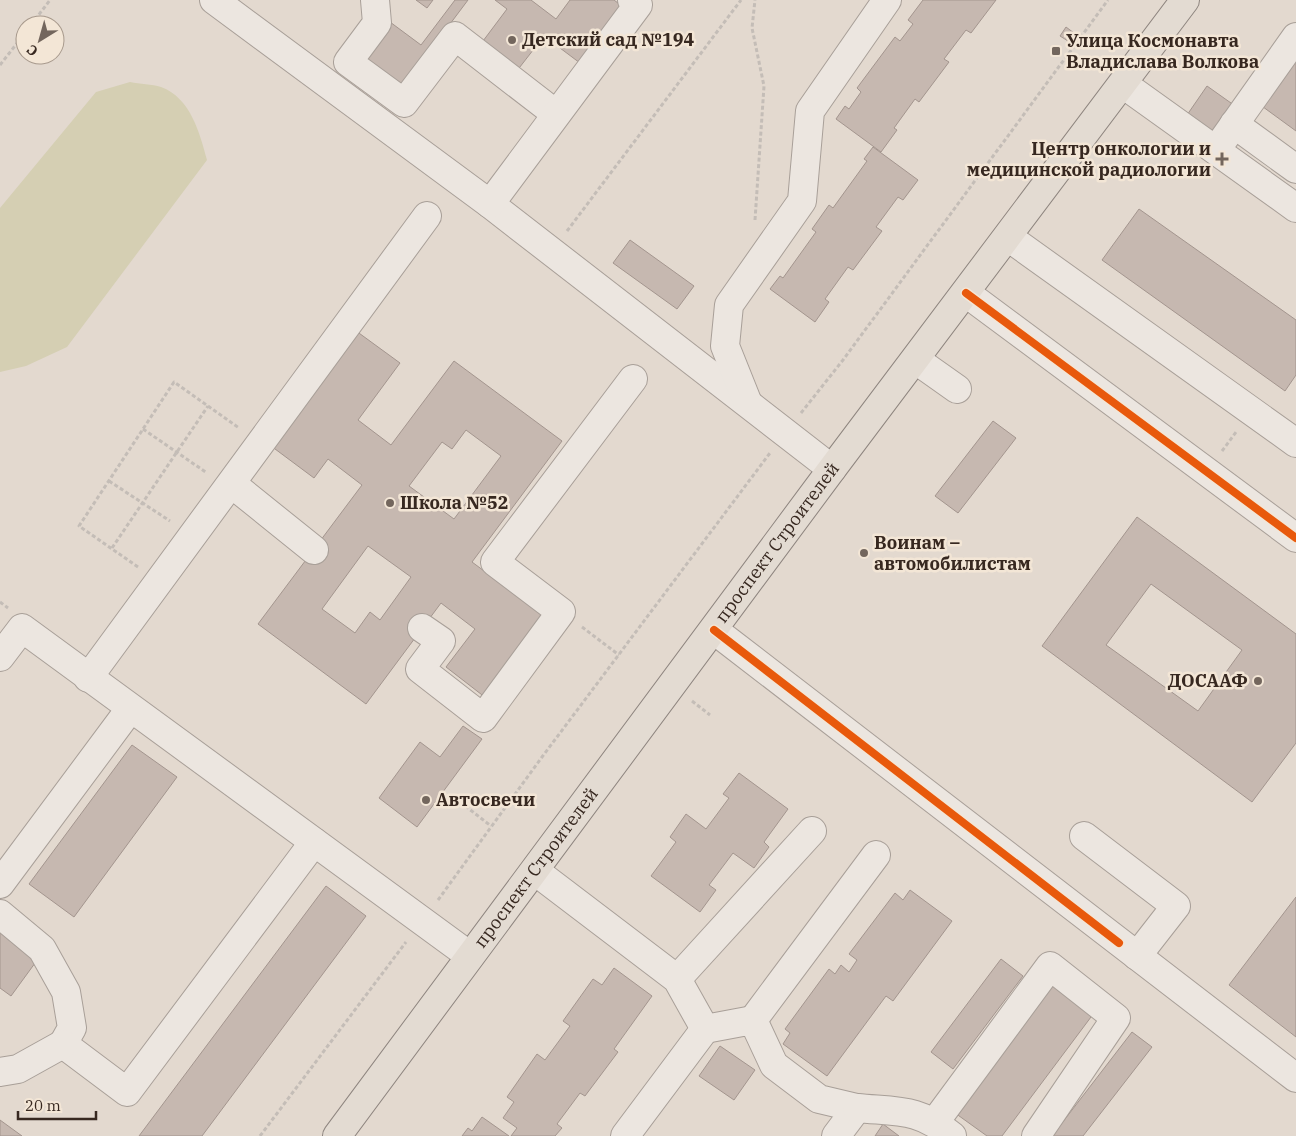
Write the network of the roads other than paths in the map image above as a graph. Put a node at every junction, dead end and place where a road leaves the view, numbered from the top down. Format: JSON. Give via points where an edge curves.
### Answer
{"nodes":[{"id":1,"x":214,"y":0,"type":"edge"},
{"id":2,"x":376,"y":0,"type":"edge"},
{"id":3,"x":632,"y":0,"type":"edge"},
{"id":4,"x":887,"y":0,"type":"edge"},
{"id":5,"x":1185,"y":0,"type":"edge"},
{"id":6,"x":1296,"y":37,"type":"edge"},
{"id":7,"x":1123,"y":84,"type":"junction"},
{"id":8,"x":556,"y":114,"type":"junction"},
{"id":9,"x":1234,"y":124,"type":"junction"},
{"id":10,"x":1216,"y":150,"type":"junction"},
{"id":11,"x":1296,"y":169,"type":"edge"},
{"id":12,"x":490,"y":204,"type":"junction"},
{"id":13,"x":1296,"y":208,"type":"edge"},
{"id":14,"x":427,"y":216,"type":"dead end"},
{"id":15,"x":1008,"y":237,"type":"junction"},
{"id":16,"x":966,"y":293,"type":"junction"},
{"id":17,"x":916,"y":360,"type":"junction"},
{"id":18,"x":633,"y":379,"type":"dead end"},
{"id":19,"x":957,"y":389,"type":"dead end"},
{"id":20,"x":747,"y":401,"type":"junction"},
{"id":21,"x":1296,"y":443,"type":"edge"},
{"id":22,"x":832,"y":469,"type":"junction"},
{"id":23,"x":222,"y":480,"type":"junction"},
{"id":24,"x":1296,"y":538,"type":"edge"},
{"id":25,"x":314,"y":550,"type":"dead end"},
{"id":26,"x":422,"y":628,"type":"dead end"},
{"id":27,"x":714,"y":630,"type":"junction"},
{"id":28,"x":0,"y":657,"type":"edge"},
{"id":29,"x":88,"y":678,"type":"junction"},
{"id":30,"x":130,"y":709,"type":"junction"},
{"id":31,"x":812,"y":831,"type":"dead end"},
{"id":32,"x":1084,"y":836,"type":"dead end"},
{"id":33,"x":314,"y":842,"type":"junction"},
{"id":34,"x":876,"y":855,"type":"dead end"},
{"id":35,"x":535,"y":872,"type":"junction"},
{"id":36,"x":0,"y":884,"type":"edge"},
{"id":37,"x":0,"y":914,"type":"edge"},
{"id":38,"x":1128,"y":950,"type":"junction"},
{"id":39,"x":470,"y":956,"type":"junction"},
{"id":40,"x":678,"y":979,"type":"junction"},
{"id":41,"x":752,"y":1020,"type":"junction"},
{"id":42,"x":705,"y":1029,"type":"junction"},
{"id":43,"x":63,"y":1044,"type":"junction"},
{"id":44,"x":0,"y":1072,"type":"edge"},
{"id":45,"x":1296,"y":1078,"type":"edge"},
{"id":46,"x":857,"y":1108,"type":"junction"},
{"id":47,"x":943,"y":1129,"type":"edge"},
{"id":48,"x":337,"y":1136,"type":"edge"},
{"id":49,"x":625,"y":1136,"type":"edge"},
{"id":50,"x":836,"y":1136,"type":"edge"},
{"id":51,"x":1036,"y":1136,"type":"edge"}],
"edges":[{"from":1,"to":12,"type":"street"},
{"from":2,"to":8,"type":"street","via":[[377,23],[348,62],[404,103],[455,36]]},
{"from":3,"to":8,"type":"street","via":[[638,4]]},
{"from":4,"to":20,"type":"street","via":[[810,111],[802,201],[729,305],[725,346]]},
{"from":5,"to":7,"type":"main road","name":"проспект Строителей"},
{"from":6,"to":9,"type":"street"},
{"from":7,"to":10,"type":"street"},
{"from":7,"to":15,"type":"main road","name":"проспект Строителей"},
{"from":8,"to":12,"type":"street"},
{"from":9,"to":10,"type":"street"},
{"from":9,"to":11,"type":"street"},
{"from":10,"to":13,"type":"street"},
{"from":12,"to":20,"type":"street"},
{"from":14,"to":23,"type":"street","via":[[261,443]]},
{"from":15,"to":16,"type":"main road","name":"проспект Строителей"},
{"from":15,"to":21,"type":"street"},
{"from":16,"to":17,"type":"main road","name":"проспект Строителей"},
{"from":16,"to":24,"type":"street"},
{"from":17,"to":19,"type":"street"},
{"from":17,"to":22,"type":"main road","name":"проспект Строителей"},
{"from":18,"to":26,"type":"street","via":[[496,562],[561,612],[483,718],[420,669],[441,641]]},
{"from":20,"to":22,"type":"street"},
{"from":22,"to":27,"type":"main road","name":"проспект Строителей"},
{"from":23,"to":25,"type":"street"},
{"from":23,"to":29,"type":"street","via":[[159,582]]},
{"from":27,"to":35,"type":"main road","name":"проспект Строителей"},
{"from":27,"to":38,"type":"street"},
{"from":28,"to":29,"type":"street","via":[[22,628]]},
{"from":29,"to":30,"type":"street"},
{"from":30,"to":33,"type":"street"},
{"from":30,"to":36,"type":"street"},
{"from":31,"to":40,"type":"street"},
{"from":32,"to":38,"type":"street","via":[[1176,906]]},
{"from":33,"to":39,"type":"street"},
{"from":33,"to":43,"type":"street","via":[[127,1092]]},
{"from":34,"to":41,"type":"street"},
{"from":35,"to":39,"type":"main road","name":"проспект Строителей"},
{"from":35,"to":40,"type":"street"},
{"from":37,"to":43,"type":"street","via":[[42,949],[66,992],[72,1028]]},
{"from":38,"to":45,"type":"street"},
{"from":39,"to":48,"type":"main road","name":"проспект Строителей"},
{"from":40,"to":42,"type":"street"},
{"from":41,"to":42,"type":"street"},
{"from":41,"to":46,"type":"street","via":[[774,1065],[819,1099]]},
{"from":42,"to":49,"type":"street"},
{"from":43,"to":44,"type":"street","via":[[18,1069]]},
{"from":46,"to":47,"type":"street","via":[[914,1114]]},
{"from":46,"to":50,"type":"street"},
{"from":47,"to":51,"type":"street","via":[[1050,966],[1116,1018]]}]}
